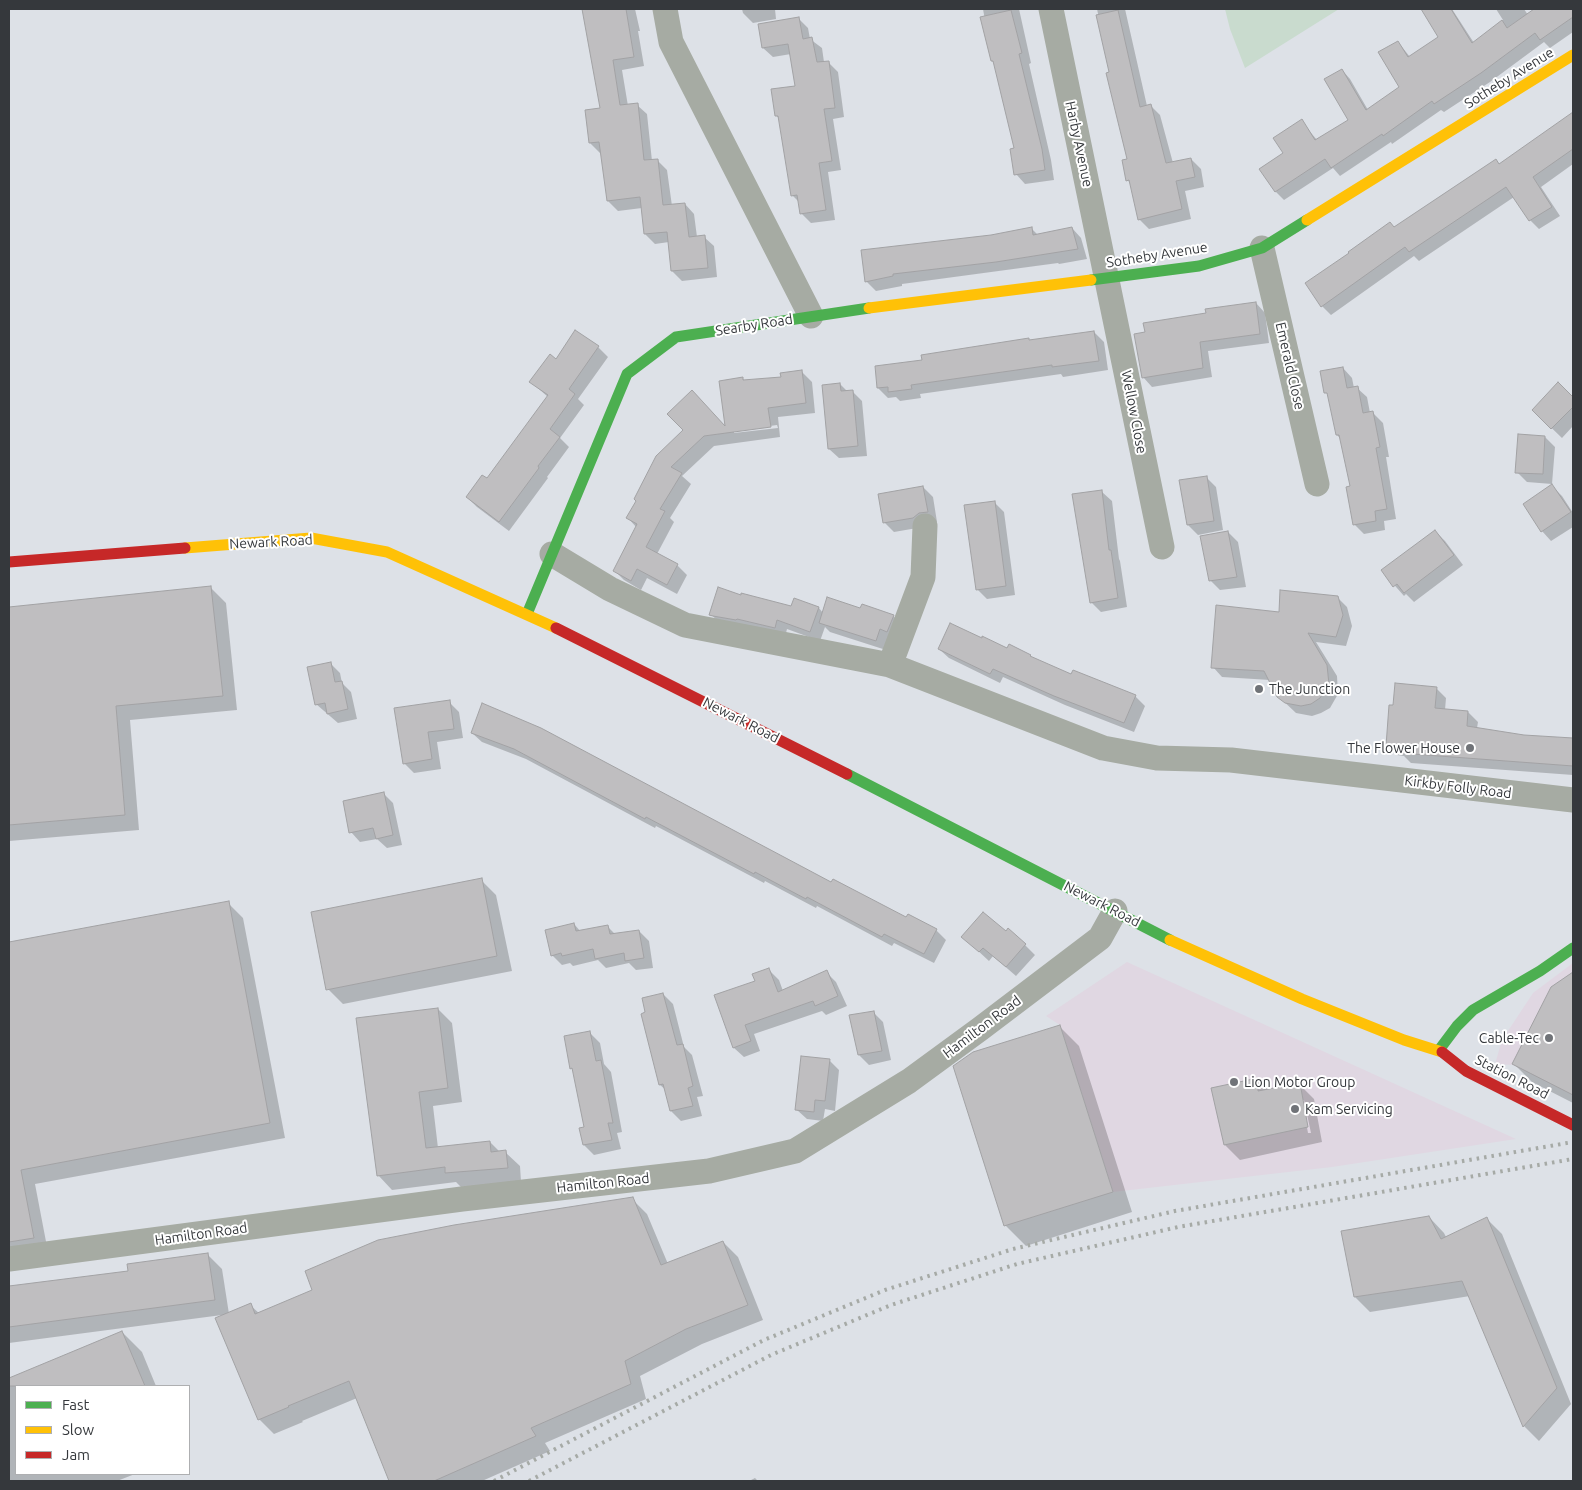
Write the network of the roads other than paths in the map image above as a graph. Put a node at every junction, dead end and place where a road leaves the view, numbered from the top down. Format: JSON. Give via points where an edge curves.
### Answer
{"nodes":[{"id":1,"x":665,"y":9,"type":"edge"},
{"id":2,"x":1051,"y":9,"type":"edge"},
{"id":3,"x":1573,"y":55,"type":"edge"},
{"id":4,"x":1262,"y":248,"type":"junction"},
{"id":5,"x":1107,"y":278,"type":"junction"},
{"id":6,"x":811,"y":316,"type":"junction"},
{"id":7,"x":1317,"y":484,"type":"dead end"},
{"id":8,"x":925,"y":526,"type":"dead end"},
{"id":9,"x":1162,"y":547,"type":"dead end"},
{"id":10,"x":552,"y":554,"type":"junction"},
{"id":11,"x":9,"y":562,"type":"edge"},
{"id":12,"x":527,"y":614,"type":"junction"},
{"id":13,"x":890,"y":665,"type":"junction"},
{"id":14,"x":1573,"y":800,"type":"edge"},
{"id":15,"x":1115,"y":911,"type":"junction"},
{"id":16,"x":1573,"y":948,"type":"edge"},
{"id":17,"x":1439,"y":1050,"type":"junction"},
{"id":18,"x":1573,"y":1125,"type":"edge"},
{"id":19,"x":9,"y":1259,"type":"edge"}],
"edges":[{"from":1,"to":6,"type":"street","name":"Searby Road","via":[[671,42]]},
{"from":2,"to":5,"type":"street","name":"Harby Avenue"},
{"from":3,"to":4,"type":"main road","name":"Sotheby Avenue"},
{"from":4,"to":5,"type":"main road","name":"Sotheby Avenue","via":[[1199,266]]},
{"from":4,"to":7,"type":"street","name":"Emerald Close"},
{"from":5,"to":6,"type":"main road","name":"Sotheby Avenue"},
{"from":5,"to":9,"type":"street","name":"Wellow Close"},
{"from":6,"to":10,"type":"main road","name":"Searby Road","via":[[676,337],[627,374]]},
{"from":8,"to":13,"type":"street","via":[[923,577]]},
{"from":10,"to":12,"type":"main road","name":"Searby Road"},
{"from":10,"to":13,"type":"street","via":[[610,589],[685,625]]},
{"from":11,"to":12,"type":"main road","name":"Newark Road","via":[[311,538],[386,552]]},
{"from":12,"to":15,"type":"main road","name":"Newark Road"},
{"from":13,"to":14,"type":"street","name":"Kirkby Folly Road","via":[[1103,748],[1157,758],[1231,760]]},
{"from":15,"to":17,"type":"main road","name":"Newark Road","via":[[1176,943],[1302,1000],[1404,1040]]},
{"from":15,"to":19,"type":"street","name":"Hamilton Road","via":[[1100,938],[980,1029],[910,1081],[795,1151],[709,1172],[462,1199]]},
{"from":16,"to":17,"type":"main road","via":[[1473,1010]]},
{"from":17,"to":18,"type":"main road","name":"Station Road","via":[[1466,1071]]}]}
